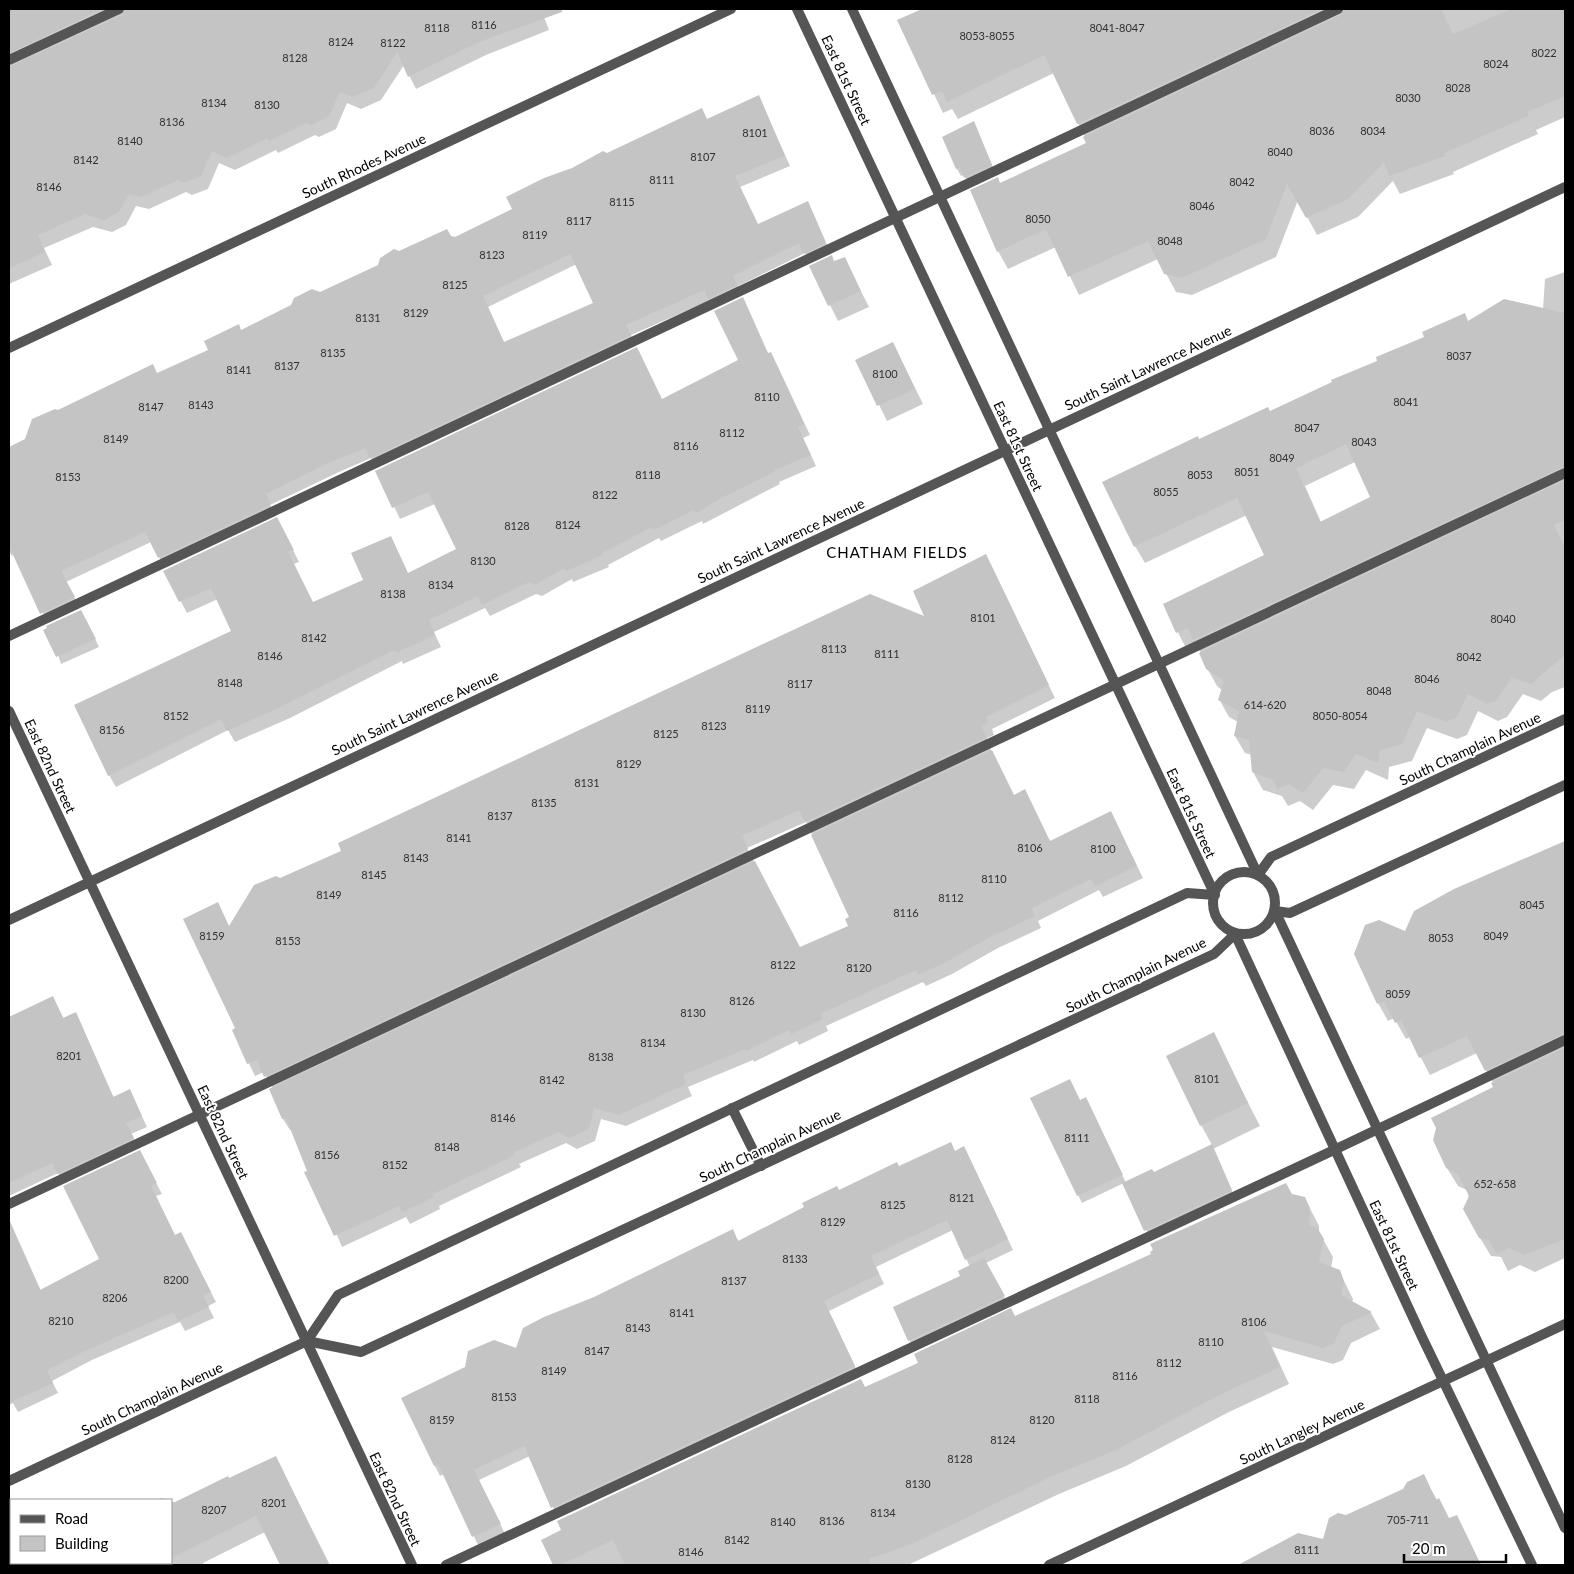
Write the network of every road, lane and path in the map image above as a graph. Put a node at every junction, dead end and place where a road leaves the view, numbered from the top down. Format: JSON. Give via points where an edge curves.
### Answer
{"nodes":[{"id":1,"x":119,"y":9,"type":"edge"},
{"id":2,"x":732,"y":9,"type":"edge"},
{"id":3,"x":797,"y":9,"type":"edge"},
{"id":4,"x":852,"y":9,"type":"edge"},
{"id":5,"x":1338,"y":9,"type":"edge"},
{"id":6,"x":9,"y":60,"type":"edge"},
{"id":7,"x":1565,"y":187,"type":"edge"},
{"id":8,"x":940,"y":196,"type":"junction"},
{"id":9,"x":896,"y":218,"type":"junction"},
{"id":10,"x":9,"y":348,"type":"edge"},
{"id":11,"x":1050,"y":430,"type":"junction"},
{"id":12,"x":1005,"y":451,"type":"junction"},
{"id":13,"x":1565,"y":473,"type":"edge"},
{"id":14,"x":9,"y":636,"type":"edge"},
{"id":15,"x":1160,"y":663,"type":"junction"},
{"id":16,"x":1115,"y":684,"type":"junction"},
{"id":17,"x":9,"y":711,"type":"edge"},
{"id":18,"x":1565,"y":720,"type":"edge"},
{"id":19,"x":1565,"y":784,"type":"edge"},
{"id":20,"x":1258,"y":875,"type":"junction"},
{"id":21,"x":90,"y":882,"type":"junction"},
{"id":22,"x":1215,"y":895,"type":"junction"},
{"id":23,"x":1275,"y":911,"type":"junction"},
{"id":24,"x":9,"y":920,"type":"edge"},
{"id":25,"x":1235,"y":934,"type":"junction"},
{"id":26,"x":1565,"y":1040,"type":"edge"},
{"id":27,"x":732,"y":1108,"type":"junction"},
{"id":28,"x":199,"y":1114,"type":"junction"},
{"id":29,"x":1378,"y":1129,"type":"junction"},
{"id":30,"x":1334,"y":1150,"type":"junction"},
{"id":31,"x":761,"y":1166,"type":"junction"},
{"id":32,"x":9,"y":1204,"type":"edge"},
{"id":33,"x":1565,"y":1324,"type":"edge"},
{"id":34,"x":307,"y":1341,"type":"junction"},
{"id":35,"x":1487,"y":1360,"type":"junction"},
{"id":36,"x":1443,"y":1381,"type":"junction"},
{"id":37,"x":9,"y":1481,"type":"edge"},
{"id":38,"x":1565,"y":1528,"type":"edge"},
{"id":39,"x":412,"y":1565,"type":"edge"},
{"id":40,"x":446,"y":1565,"type":"edge"},
{"id":41,"x":1050,"y":1565,"type":"edge"},
{"id":42,"x":1532,"y":1565,"type":"edge"}],
"edges":[{"from":1,"to":6,"type":"street"},
{"from":2,"to":10,"type":"street","name":"South Rhodes Avenue"},
{"from":3,"to":9,"type":"street","name":"East 81st Street"},
{"from":4,"to":8,"type":"street"},
{"from":5,"to":8,"type":"street"},
{"from":7,"to":11,"type":"street","name":"South Saint Lawrence Avenue"},
{"from":8,"to":9,"type":"street"},
{"from":8,"to":11,"type":"street"},
{"from":9,"to":12,"type":"street","name":"East 81st Street"},
{"from":9,"to":14,"type":"street"},
{"from":11,"to":12,"type":"street","name":"South Saint Lawrence Avenue"},
{"from":11,"to":15,"type":"street"},
{"from":12,"to":16,"type":"street","name":"East 81st Street"},
{"from":12,"to":21,"type":"street","name":"South Saint Lawrence Avenue"},
{"from":13,"to":15,"type":"street"},
{"from":15,"to":16,"type":"street"},
{"from":15,"to":20,"type":"street"},
{"from":16,"to":22,"type":"street","name":"East 81st Street"},
{"from":16,"to":28,"type":"street"},
{"from":17,"to":21,"type":"street","name":"East 82nd Street"},
{"from":18,"to":20,"type":"street","name":"South Champlain Avenue","via":[[1271,858]]},
{"from":19,"to":23,"type":"street","via":[[1290,913]]},
{"from":20,"to":22,"type":"street","via":[[1242,872],[1232,875],[1220,884]]},
{"from":20,"to":23,"type":"street","via":[[1273,890]]},
{"from":21,"to":24,"type":"street","name":"South Saint Lawrence Avenue"},
{"from":21,"to":28,"type":"street","name":"East 82nd Street"},
{"from":22,"to":25,"type":"street","via":[[1215,915],[1225,928]]},
{"from":22,"to":27,"type":"street","via":[[1187,893]]},
{"from":23,"to":25,"type":"street","via":[[1271,921],[1256,933]]},
{"from":23,"to":29,"type":"street"},
{"from":25,"to":30,"type":"street","name":"East 81st Street"},
{"from":25,"to":31,"type":"street","name":"South Champlain Avenue","via":[[1214,954]]},
{"from":26,"to":29,"type":"street"},
{"from":27,"to":31,"type":"street"},
{"from":27,"to":34,"type":"street","via":[[338,1294]]},
{"from":28,"to":32,"type":"street"},
{"from":28,"to":34,"type":"street","name":"East 82nd Street"},
{"from":29,"to":30,"type":"street"},
{"from":29,"to":35,"type":"street"},
{"from":30,"to":36,"type":"street","name":"East 81st Street"},
{"from":30,"to":40,"type":"street"},
{"from":31,"to":34,"type":"street","name":"South Champlain Avenue","via":[[361,1352]]},
{"from":33,"to":35,"type":"street","name":"South Langley Avenue"},
{"from":34,"to":37,"type":"street","name":"South Champlain Avenue"},
{"from":34,"to":39,"type":"street","name":"East 82nd Street"},
{"from":35,"to":36,"type":"street","name":"South Langley Avenue"},
{"from":35,"to":38,"type":"street"},
{"from":36,"to":41,"type":"street","name":"South Langley Avenue"},
{"from":36,"to":42,"type":"street","name":"East 81st Street"}]}
